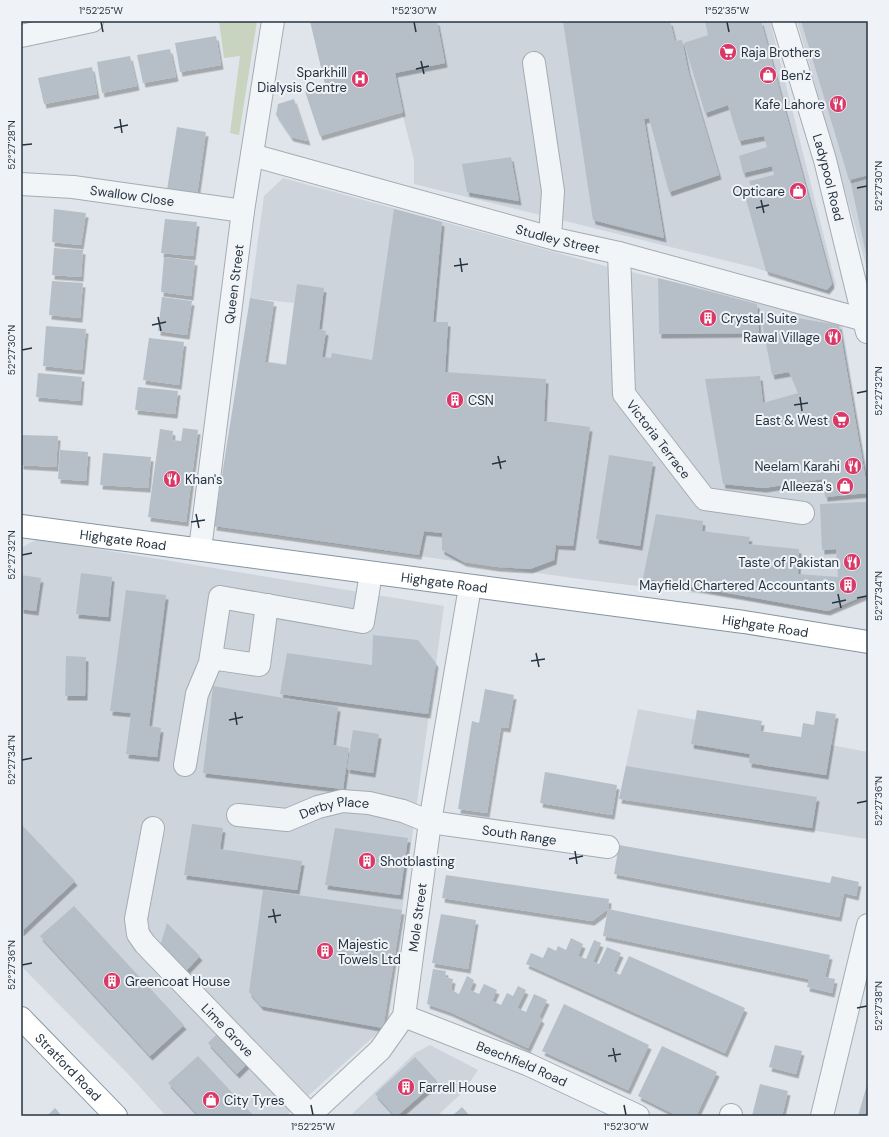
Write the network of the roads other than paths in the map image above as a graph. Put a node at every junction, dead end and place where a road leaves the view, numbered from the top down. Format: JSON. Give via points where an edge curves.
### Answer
{"nodes":[{"id":1,"x":92,"y":21,"type":"edge"},
{"id":2,"x":273,"y":21,"type":"edge"},
{"id":3,"x":783,"y":21,"type":"edge"},
{"id":4,"x":21,"y":36,"type":"edge"},
{"id":5,"x":534,"y":63,"type":"dead end"},
{"id":6,"x":252,"y":155,"type":"junction"},
{"id":7,"x":21,"y":184,"type":"edge"},
{"id":8,"x":243,"y":211,"type":"junction"},
{"id":9,"x":550,"y":237,"type":"junction"},
{"id":10,"x":619,"y":253,"type":"junction"},
{"id":11,"x":867,"y":325,"type":"edge"},
{"id":12,"x":802,"y":513,"type":"dead end"},
{"id":13,"x":21,"y":526,"type":"edge"},
{"id":14,"x":200,"y":549,"type":"junction"},
{"id":15,"x":371,"y":573,"type":"junction"},
{"id":16,"x":470,"y":587,"type":"junction"},
{"id":17,"x":267,"y":605,"type":"junction"},
{"id":18,"x":868,"y":642,"type":"edge"},
{"id":19,"x":210,"y":658,"type":"junction"},
{"id":20,"x":185,"y":765,"type":"dead end"},
{"id":21,"x":238,"y":815,"type":"dead end"},
{"id":22,"x":430,"y":822,"type":"junction"},
{"id":23,"x":153,"y":828,"type":"dead end"},
{"id":24,"x":608,"y":848,"type":"dead end"},
{"id":25,"x":868,"y":925,"type":"edge"},
{"id":26,"x":404,"y":1016,"type":"junction"},
{"id":27,"x":21,"y":1018,"type":"edge"},
{"id":28,"x":116,"y":1116,"type":"edge"},
{"id":29,"x":309,"y":1116,"type":"edge"},
{"id":30,"x":638,"y":1116,"type":"edge"},
{"id":31,"x":822,"y":1116,"type":"edge"}],
"edges":[{"from":1,"to":4,"type":"street"},
{"from":2,"to":6,"type":"street","name":"Queen Street"},
{"from":3,"to":11,"type":"street","name":"Ladypool Road","via":[[825,160]]},
{"from":5,"to":9,"type":"street","via":[[553,190]]},
{"from":6,"to":8,"type":"street","name":"Queen Street"},
{"from":6,"to":9,"type":"street","name":"Studley Street"},
{"from":7,"to":8,"type":"street","name":"Swallow Close","via":[[72,187]]},
{"from":8,"to":14,"type":"street","name":"Queen Street"},
{"from":9,"to":10,"type":"street","name":"Studley Street"},
{"from":10,"to":11,"type":"street","name":"Studley Street"},
{"from":10,"to":12,"type":"street","name":"Victoria Terrace","via":[[624,394],[705,499]]},
{"from":13,"to":14,"type":"highway","name":"Highgate Road"},
{"from":14,"to":15,"type":"highway","name":"Highgate Road"},
{"from":15,"to":16,"type":"highway","name":"Highgate Road"},
{"from":15,"to":17,"type":"street","via":[[363,622]]},
{"from":16,"to":18,"type":"highway","name":"Highgate Road","via":[[744,622]]},
{"from":16,"to":22,"type":"street","name":"Mole Street"},
{"from":17,"to":19,"type":"street","via":[[259,665]]},
{"from":17,"to":19,"type":"street","via":[[220,596]]},
{"from":19,"to":20,"type":"street","via":[[205,678],[197,694]]},
{"from":21,"to":22,"type":"street","name":"Derby Place","via":[[287,820],[318,807],[342,801],[369,803],[403,811]]},
{"from":22,"to":24,"type":"street","name":"South Range"},
{"from":22,"to":26,"type":"street","name":"Mole Street"},
{"from":23,"to":29,"type":"street","name":"Lime Grove","via":[[136,919],[138,934]]},
{"from":25,"to":31,"type":"street"},
{"from":26,"to":29,"type":"street","name":"Mole Street","via":[[380,1050]]},
{"from":26,"to":30,"type":"street","name":"Beechfield Road","via":[[527,1064]]},
{"from":27,"to":28,"type":"highway","name":"Stratford Road"}]}
